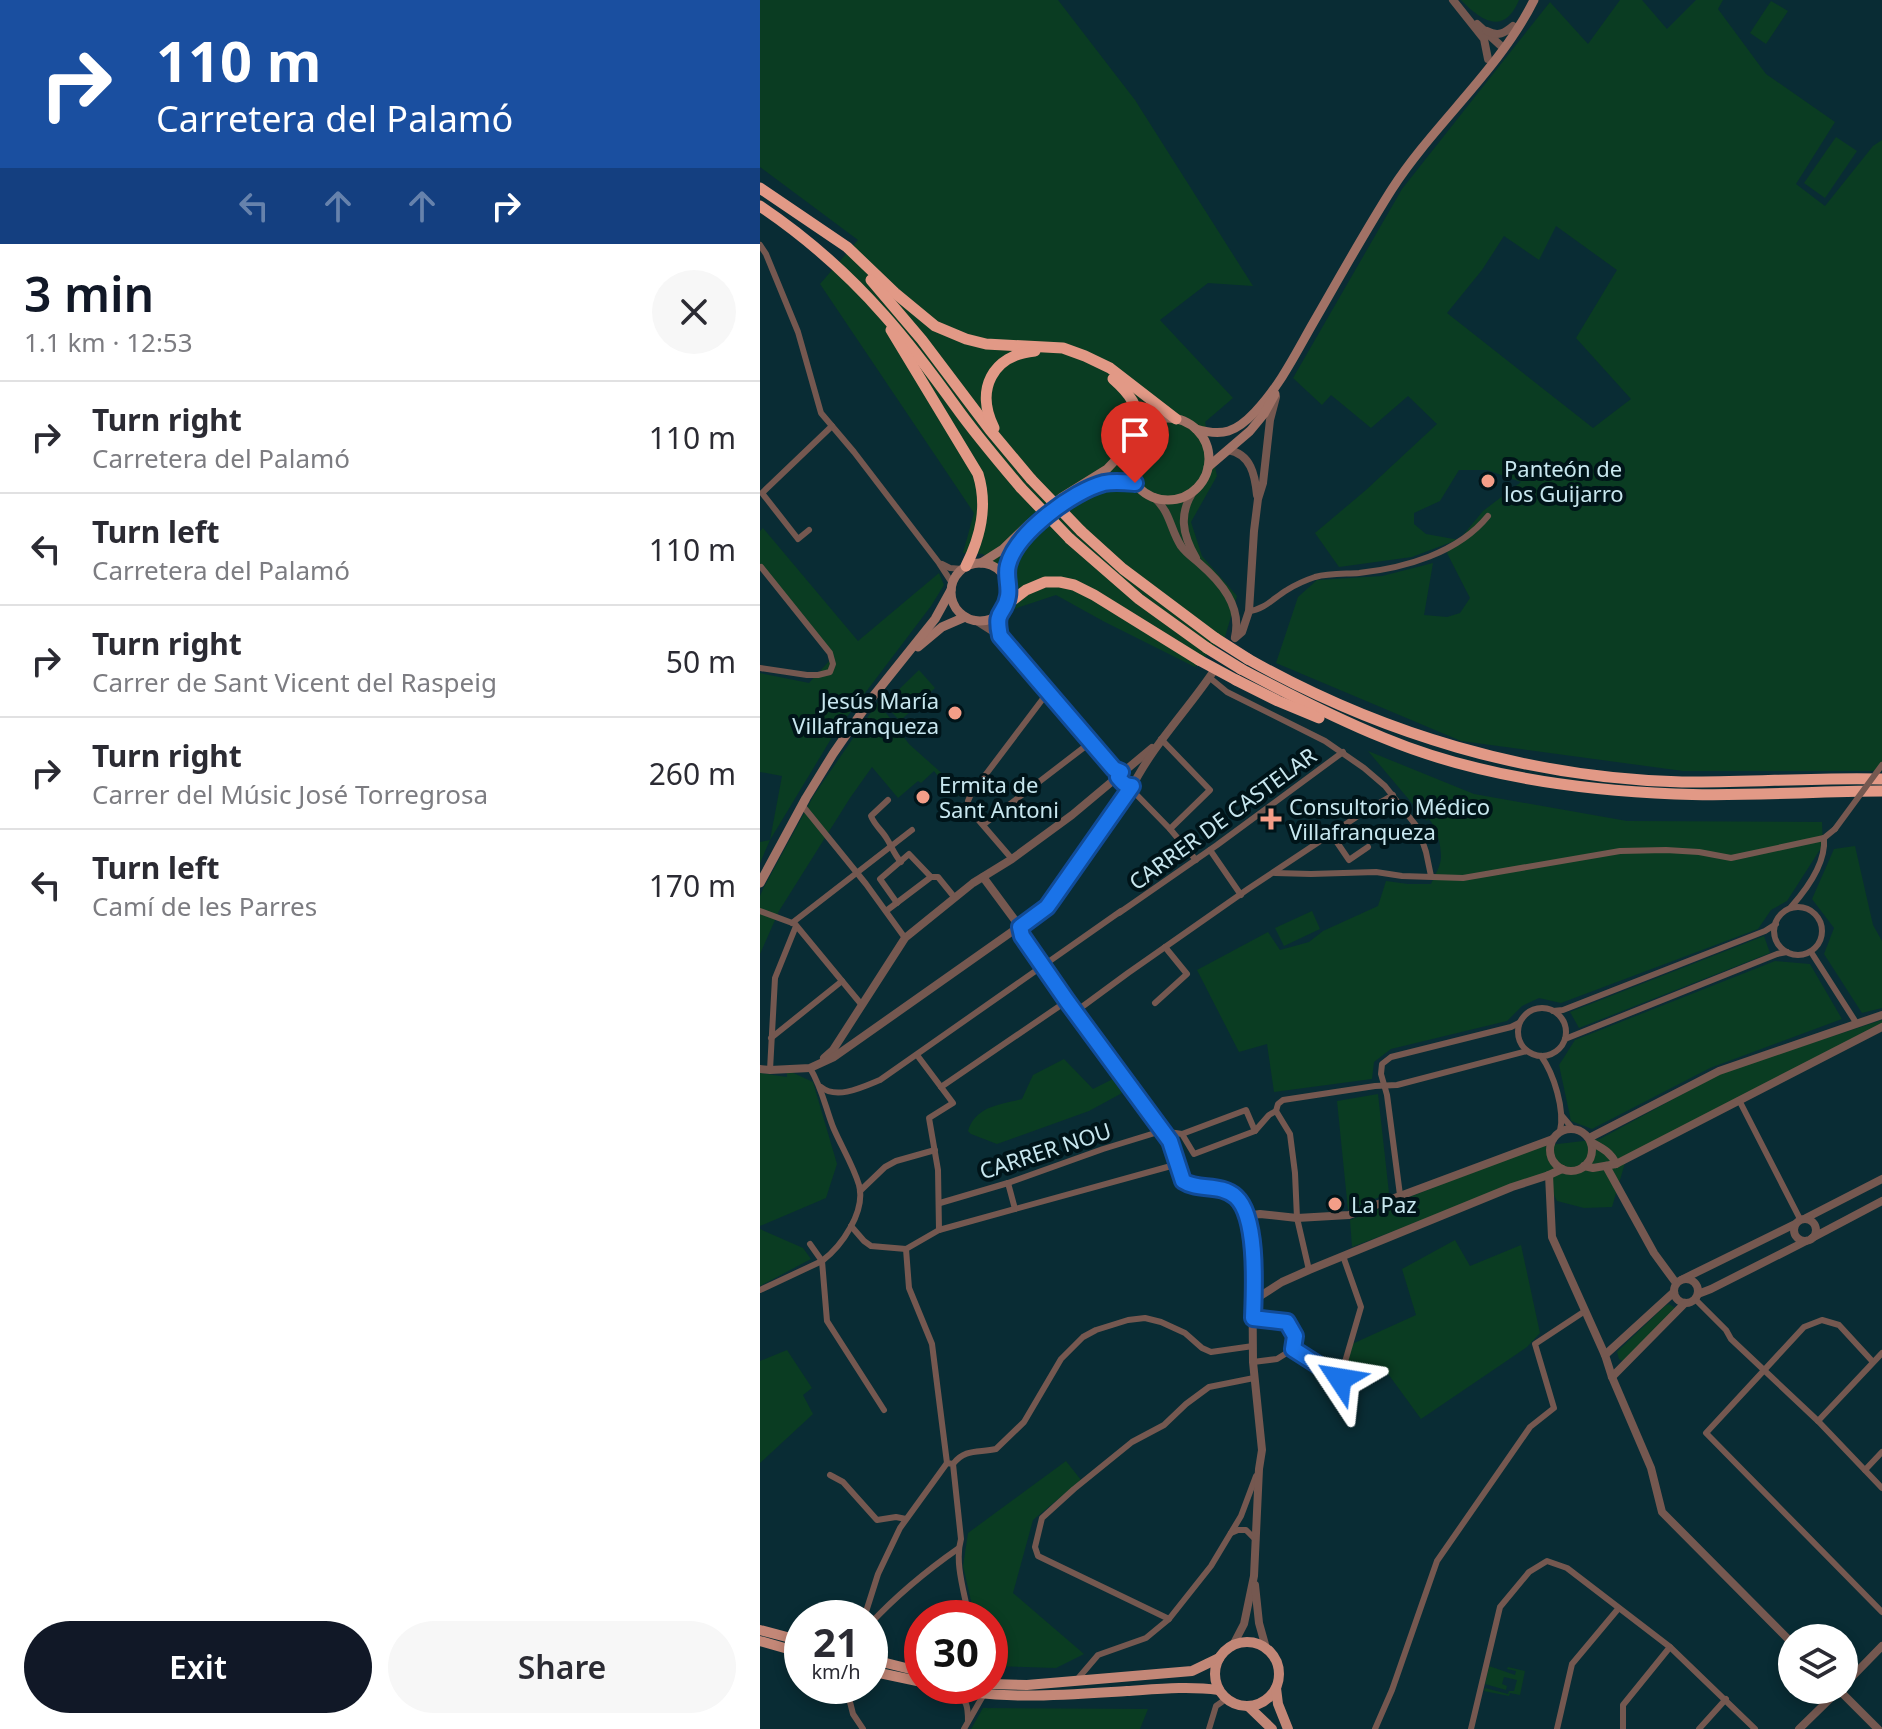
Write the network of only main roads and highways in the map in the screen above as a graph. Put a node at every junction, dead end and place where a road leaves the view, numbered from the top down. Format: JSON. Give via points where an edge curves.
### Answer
{"nodes":[{"id":1,"x":1532,"y":0,"type":"edge"},
{"id":2,"x":1490,"y":62,"type":"junction"},
{"id":3,"x":760,"y":188,"type":"edge"},
{"id":4,"x":760,"y":206,"type":"edge"},
{"id":5,"x":826,"y":234,"type":"junction"},
{"id":6,"x":884,"y":314,"type":"junction"},
{"id":7,"x":1278,"y":387,"type":"junction"},
{"id":8,"x":1176,"y":419,"type":"junction"},
{"id":9,"x":1196,"y":429,"type":"junction"},
{"id":10,"x":1138,"y":430,"type":"junction"},
{"id":11,"x":1128,"y":447,"type":"junction"},
{"id":12,"x":1006,"y":449,"type":"junction"},
{"id":13,"x":1208,"y":467,"type":"junction"},
{"id":14,"x":1135,"y":483,"type":"junction"},
{"id":15,"x":981,"y":563,"type":"junction"},
{"id":16,"x":964,"y":568,"type":"junction"},
{"id":17,"x":1007,"y":581,"type":"junction"},
{"id":18,"x":952,"y":586,"type":"junction"},
{"id":19,"x":1002,"y":609,"type":"junction"},
{"id":20,"x":970,"y":618,"type":"junction"},
{"id":21,"x":1211,"y":643,"type":"junction"},
{"id":22,"x":906,"y":656,"type":"junction"},
{"id":23,"x":1242,"y":669,"type":"junction"},
{"id":24,"x":1882,"y":779,"type":"edge"},
{"id":25,"x":1882,"y":791,"type":"edge"},
{"id":26,"x":760,"y":883,"type":"edge"},
{"id":27,"x":760,"y":1630,"type":"edge"},
{"id":28,"x":784,"y":1636,"type":"edge"},
{"id":29,"x":760,"y":1641,"type":"edge"},
{"id":30,"x":784,"y":1648,"type":"edge"},
{"id":31,"x":1219,"y":1658,"type":"junction"},
{"id":32,"x":1008,"y":1687,"type":"edge"},
{"id":33,"x":1276,"y":1688,"type":"junction"},
{"id":34,"x":1223,"y":1694,"type":"junction"},
{"id":35,"x":1008,"y":1696,"type":"edge"},
{"id":36,"x":1249,"y":1707,"type":"junction"},
{"id":37,"x":1272,"y":1729,"type":"edge"},
{"id":38,"x":1288,"y":1729,"type":"edge"}],
"edges":[{"from":1,"to":2,"type":"main road"},
{"from":1,"to":2,"type":"main road","via":[[1520,27]]},
{"from":2,"to":7,"type":"main road","via":[[1409,164]]},
{"from":3,"to":5,"type":"highway"},
{"from":4,"to":6,"type":"highway","via":[[819,250]]},
{"from":5,"to":8,"type":"highway","via":[[935,326],[986,344],[1063,348],[1085,356],[1110,368]]},
{"from":5,"to":12,"type":"highway","via":[[898,310]]},
{"from":6,"to":16,"type":"highway","via":[[978,474],[983,516]]},
{"from":6,"to":21,"type":"highway","bridge":true,"via":[[1021,488],[1070,539],[1134,595]]},
{"from":7,"to":9,"type":"main road","via":[[1238,427],[1219,434]]},
{"from":7,"to":13,"type":"main road","via":[[1250,431]]},
{"from":8,"to":9,"type":"main road"},
{"from":8,"to":10,"type":"main road","via":[[1155,420]]},
{"from":9,"to":13,"type":"main road","via":[[1208,451]]},
{"from":10,"to":11,"type":"main road"},
{"from":10,"to":12,"type":"highway","via":[[1135,403],[1099,368],[1061,354],[1025,352],[998,367],[987,386],[987,409]]},
{"from":11,"to":14,"type":"main road","via":[[1127,465]]},
{"from":11,"to":15,"type":"main road","via":[[1107,469],[1062,497]]},
{"from":12,"to":21,"type":"highway","bridge":true,"via":[[1081,531]]},
{"from":13,"to":14,"type":"main road","via":[[1201,483],[1180,498],[1154,497]]},
{"from":14,"to":17,"type":"main road","via":[[1097,486],[1052,511],[1014,552]]},
{"from":15,"to":16,"type":"main road"},
{"from":15,"to":17,"type":"main road","via":[[994,567]]},
{"from":16,"to":18,"type":"main road"},
{"from":17,"to":19,"type":"main road","via":[[1009,594]]},
{"from":18,"to":20,"type":"main road","via":[[954,605]]},
{"from":18,"to":22,"type":"main road"},
{"from":19,"to":20,"type":"main road","via":[[988,619]]},
{"from":19,"to":23,"type":"highway","bridge":true,"via":[[1045,582],[1074,585],[1199,660]]},
{"from":20,"to":22,"type":"main road","via":[[942,627]]},
{"from":21,"to":23,"type":"highway","bridge":true},
{"from":22,"to":26,"type":"main road","via":[[849,730]]},
{"from":23,"to":24,"type":"highway","via":[[1394,727],[1514,761],[1678,782]]},
{"from":23,"to":25,"type":"highway","via":[[1383,738],[1534,780],[1675,794]]},
{"from":27,"to":28,"type":"main road"},
{"from":29,"to":30,"type":"main road"},
{"from":31,"to":32,"type":"main road","via":[[1192,1671]]},
{"from":31,"to":33,"type":"main road","via":[[1243,1642],[1266,1648],[1277,1665]]},
{"from":31,"to":34,"type":"main road","via":[[1215,1674]]},
{"from":33,"to":36,"type":"main road"},
{"from":33,"to":38,"type":"main road"},
{"from":34,"to":35,"type":"main road","via":[[1193,1687]]},
{"from":34,"to":36,"type":"main road"},
{"from":36,"to":37,"type":"main road"}]}
